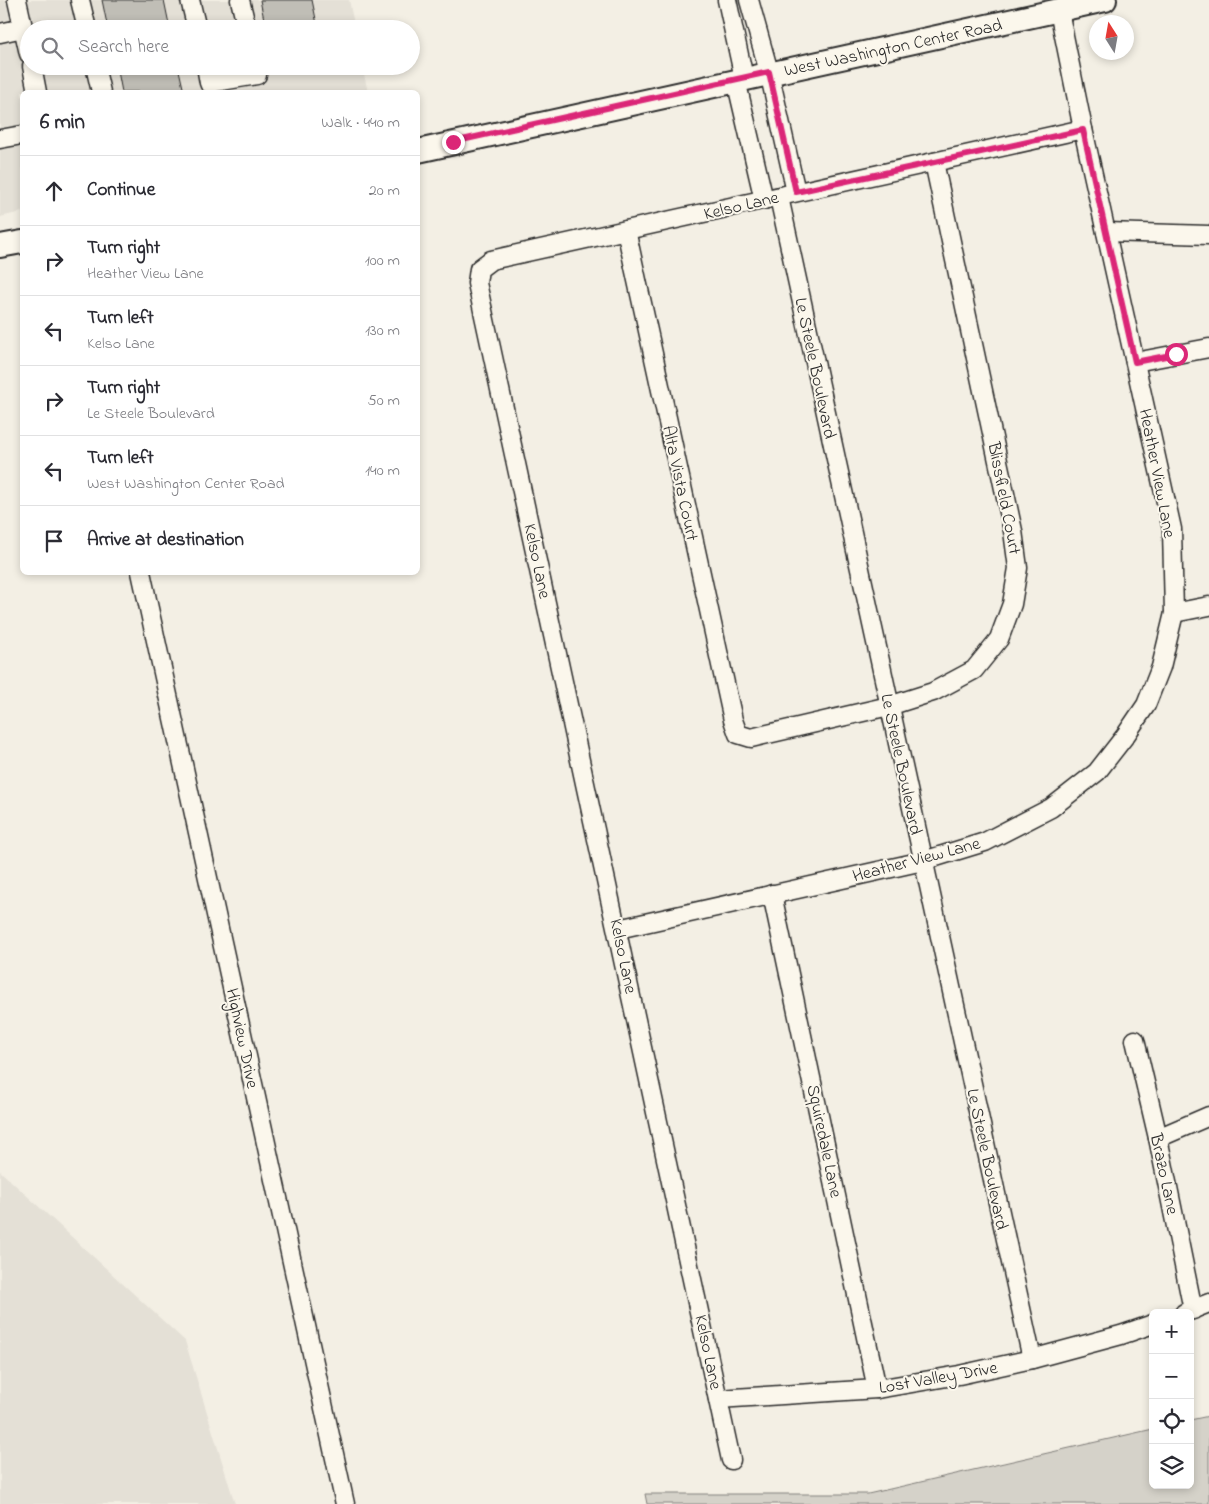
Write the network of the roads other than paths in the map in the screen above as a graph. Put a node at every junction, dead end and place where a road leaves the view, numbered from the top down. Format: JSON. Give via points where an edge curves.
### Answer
{"nodes":[{"id":1,"x":17,"y":0,"type":"edge"},
{"id":2,"x":80,"y":0,"type":"edge"},
{"id":3,"x":190,"y":0,"type":"edge"},
{"id":4,"x":240,"y":0,"type":"edge"},
{"id":5,"x":726,"y":0,"type":"edge"},
{"id":6,"x":749,"y":0,"type":"edge"},
{"id":7,"x":1105,"y":0,"type":"edge"},
{"id":8,"x":1059,"y":11,"type":"junction"},
{"id":9,"x":21,"y":20,"type":"edge"},
{"id":10,"x":85,"y":20,"type":"edge"},
{"id":11,"x":195,"y":20,"type":"edge"},
{"id":12,"x":245,"y":20,"type":"edge"},
{"id":13,"x":20,"y":29,"type":"edge"},
{"id":14,"x":0,"y":33,"type":"edge"},
{"id":15,"x":769,"y":72,"type":"junction"},
{"id":16,"x":34,"y":75,"type":"edge"},
{"id":17,"x":97,"y":75,"type":"edge"},
{"id":18,"x":208,"y":75,"type":"edge"},
{"id":19,"x":257,"y":75,"type":"edge"},
{"id":20,"x":740,"y":79,"type":"junction"},
{"id":21,"x":37,"y":90,"type":"edge"},
{"id":22,"x":101,"y":90,"type":"edge"},
{"id":23,"x":1083,"y":130,"type":"junction"},
{"id":24,"x":20,"y":135,"type":"edge"},
{"id":25,"x":0,"y":138,"type":"edge"},
{"id":26,"x":420,"y":151,"type":"edge"},
{"id":27,"x":934,"y":162,"type":"junction"},
{"id":28,"x":780,"y":197,"type":"junction"},
{"id":29,"x":626,"y":230,"type":"junction"},
{"id":30,"x":1106,"y":232,"type":"junction"},
{"id":31,"x":1209,"y":235,"type":"edge"},
{"id":32,"x":20,"y":242,"type":"edge"},
{"id":33,"x":0,"y":246,"type":"edge"},
{"id":34,"x":1209,"y":348,"type":"edge"},
{"id":35,"x":1135,"y":362,"type":"junction"},
{"id":36,"x":142,"y":575,"type":"edge"},
{"id":37,"x":1209,"y":606,"type":"edge"},
{"id":38,"x":1174,"y":613,"type":"junction"},
{"id":39,"x":890,"y":706,"type":"junction"},
{"id":40,"x":738,"y":734,"type":"joint"},
{"id":41,"x":923,"y":861,"type":"junction"},
{"id":42,"x":772,"y":894,"type":"junction"},
{"id":43,"x":618,"y":929,"type":"junction"},
{"id":44,"x":1135,"y":1040,"type":"dead end"},
{"id":45,"x":1209,"y":1116,"type":"edge"},
{"id":46,"x":1158,"y":1138,"type":"junction"},
{"id":47,"x":1209,"y":1303,"type":"edge"},
{"id":48,"x":1188,"y":1309,"type":"edge"},
{"id":49,"x":1193,"y":1309,"type":"edge"},
{"id":50,"x":1149,"y":1325,"type":"edge"},
{"id":51,"x":1032,"y":1359,"type":"junction"},
{"id":52,"x":877,"y":1389,"type":"junction"},
{"id":53,"x":718,"y":1398,"type":"junction"},
{"id":54,"x":731,"y":1460,"type":"dead end"},
{"id":55,"x":345,"y":1504,"type":"edge"}],
"edges":[{"from":1,"to":9,"type":"street"},
{"from":2,"to":10,"type":"street"},
{"from":3,"to":11,"type":"street"},
{"from":4,"to":12,"type":"street"},
{"from":5,"to":20,"type":"street","name":"Le Steele Boulevard"},
{"from":6,"to":15,"type":"street","name":"Le Steele Boulevard"},
{"from":7,"to":8,"type":"main road","name":"West Washington Center Road"},
{"from":8,"to":15,"type":"main road","name":"West Washington Center Road","via":[[792,70]]},
{"from":8,"to":23,"type":"street","name":"Heather View Lane"},
{"from":13,"to":14,"type":"street"},
{"from":15,"to":20,"type":"main road","name":"West Washington Center Road"},
{"from":15,"to":28,"type":"street","name":"Le Steele Boulevard"},
{"from":16,"to":21,"type":"street"},
{"from":17,"to":22,"type":"street"},
{"from":18,"to":19,"type":"street","via":[[209,82]]},
{"from":20,"to":26,"type":"main road","name":"West Washington Center Road"},
{"from":20,"to":28,"type":"street","name":"Le Steele Boulevard"},
{"from":23,"to":27,"type":"street","name":"Kelso Lane"},
{"from":23,"to":30,"type":"street","name":"Heather View Lane"},
{"from":24,"to":25,"type":"street"},
{"from":27,"to":28,"type":"street","name":"Kelso Lane"},
{"from":27,"to":39,"type":"street","name":"Blissfield Court","via":[[1013,531],[1018,568],[1012,604],[999,639],[974,670],[933,692]]},
{"from":28,"to":29,"type":"street","name":"Kelso Lane"},
{"from":28,"to":39,"type":"street","name":"Le Steele Boulevard"},
{"from":29,"to":40,"type":"street","name":"Alta Vista Court"},
{"from":29,"to":43,"type":"street","name":"Kelso Lane","via":[[491,260],[479,269],[477,283]]},
{"from":30,"to":31,"type":"street"},
{"from":30,"to":35,"type":"street","name":"Heather View Lane"},
{"from":32,"to":33,"type":"main road"},
{"from":34,"to":35,"type":"street"},
{"from":35,"to":38,"type":"street","name":"Heather View Lane","via":[[1172,529]]},
{"from":36,"to":55,"type":"street","name":"Highview Drive"},
{"from":37,"to":38,"type":"street"},
{"from":38,"to":41,"type":"street","name":"Heather View Lane","via":[[1146,705],[1096,772],[1051,808],[985,842]]},
{"from":39,"to":40,"type":"street","name":"Blissfield Court","via":[[751,738]]},
{"from":39,"to":41,"type":"street","name":"Le Steele Boulevard"},
{"from":41,"to":42,"type":"street","name":"Heather View Lane"},
{"from":41,"to":51,"type":"street","name":"Le Steele Boulevard"},
{"from":42,"to":43,"type":"street","name":"Heather View Lane"},
{"from":42,"to":52,"type":"street","name":"Squiredale Lane"},
{"from":43,"to":53,"type":"street","name":"Kelso Lane"},
{"from":44,"to":46,"type":"street","name":"Brazo Lane"},
{"from":45,"to":46,"type":"street"},
{"from":46,"to":48,"type":"street","name":"Brazo Lane"},
{"from":47,"to":49,"type":"street"},
{"from":50,"to":51,"type":"street","name":"Lost Valley Drive"},
{"from":51,"to":52,"type":"street","name":"Lost Valley Drive"},
{"from":52,"to":53,"type":"street","name":"Lost Valley Drive"},
{"from":53,"to":54,"type":"street","name":"Kelso Lane"}]}
